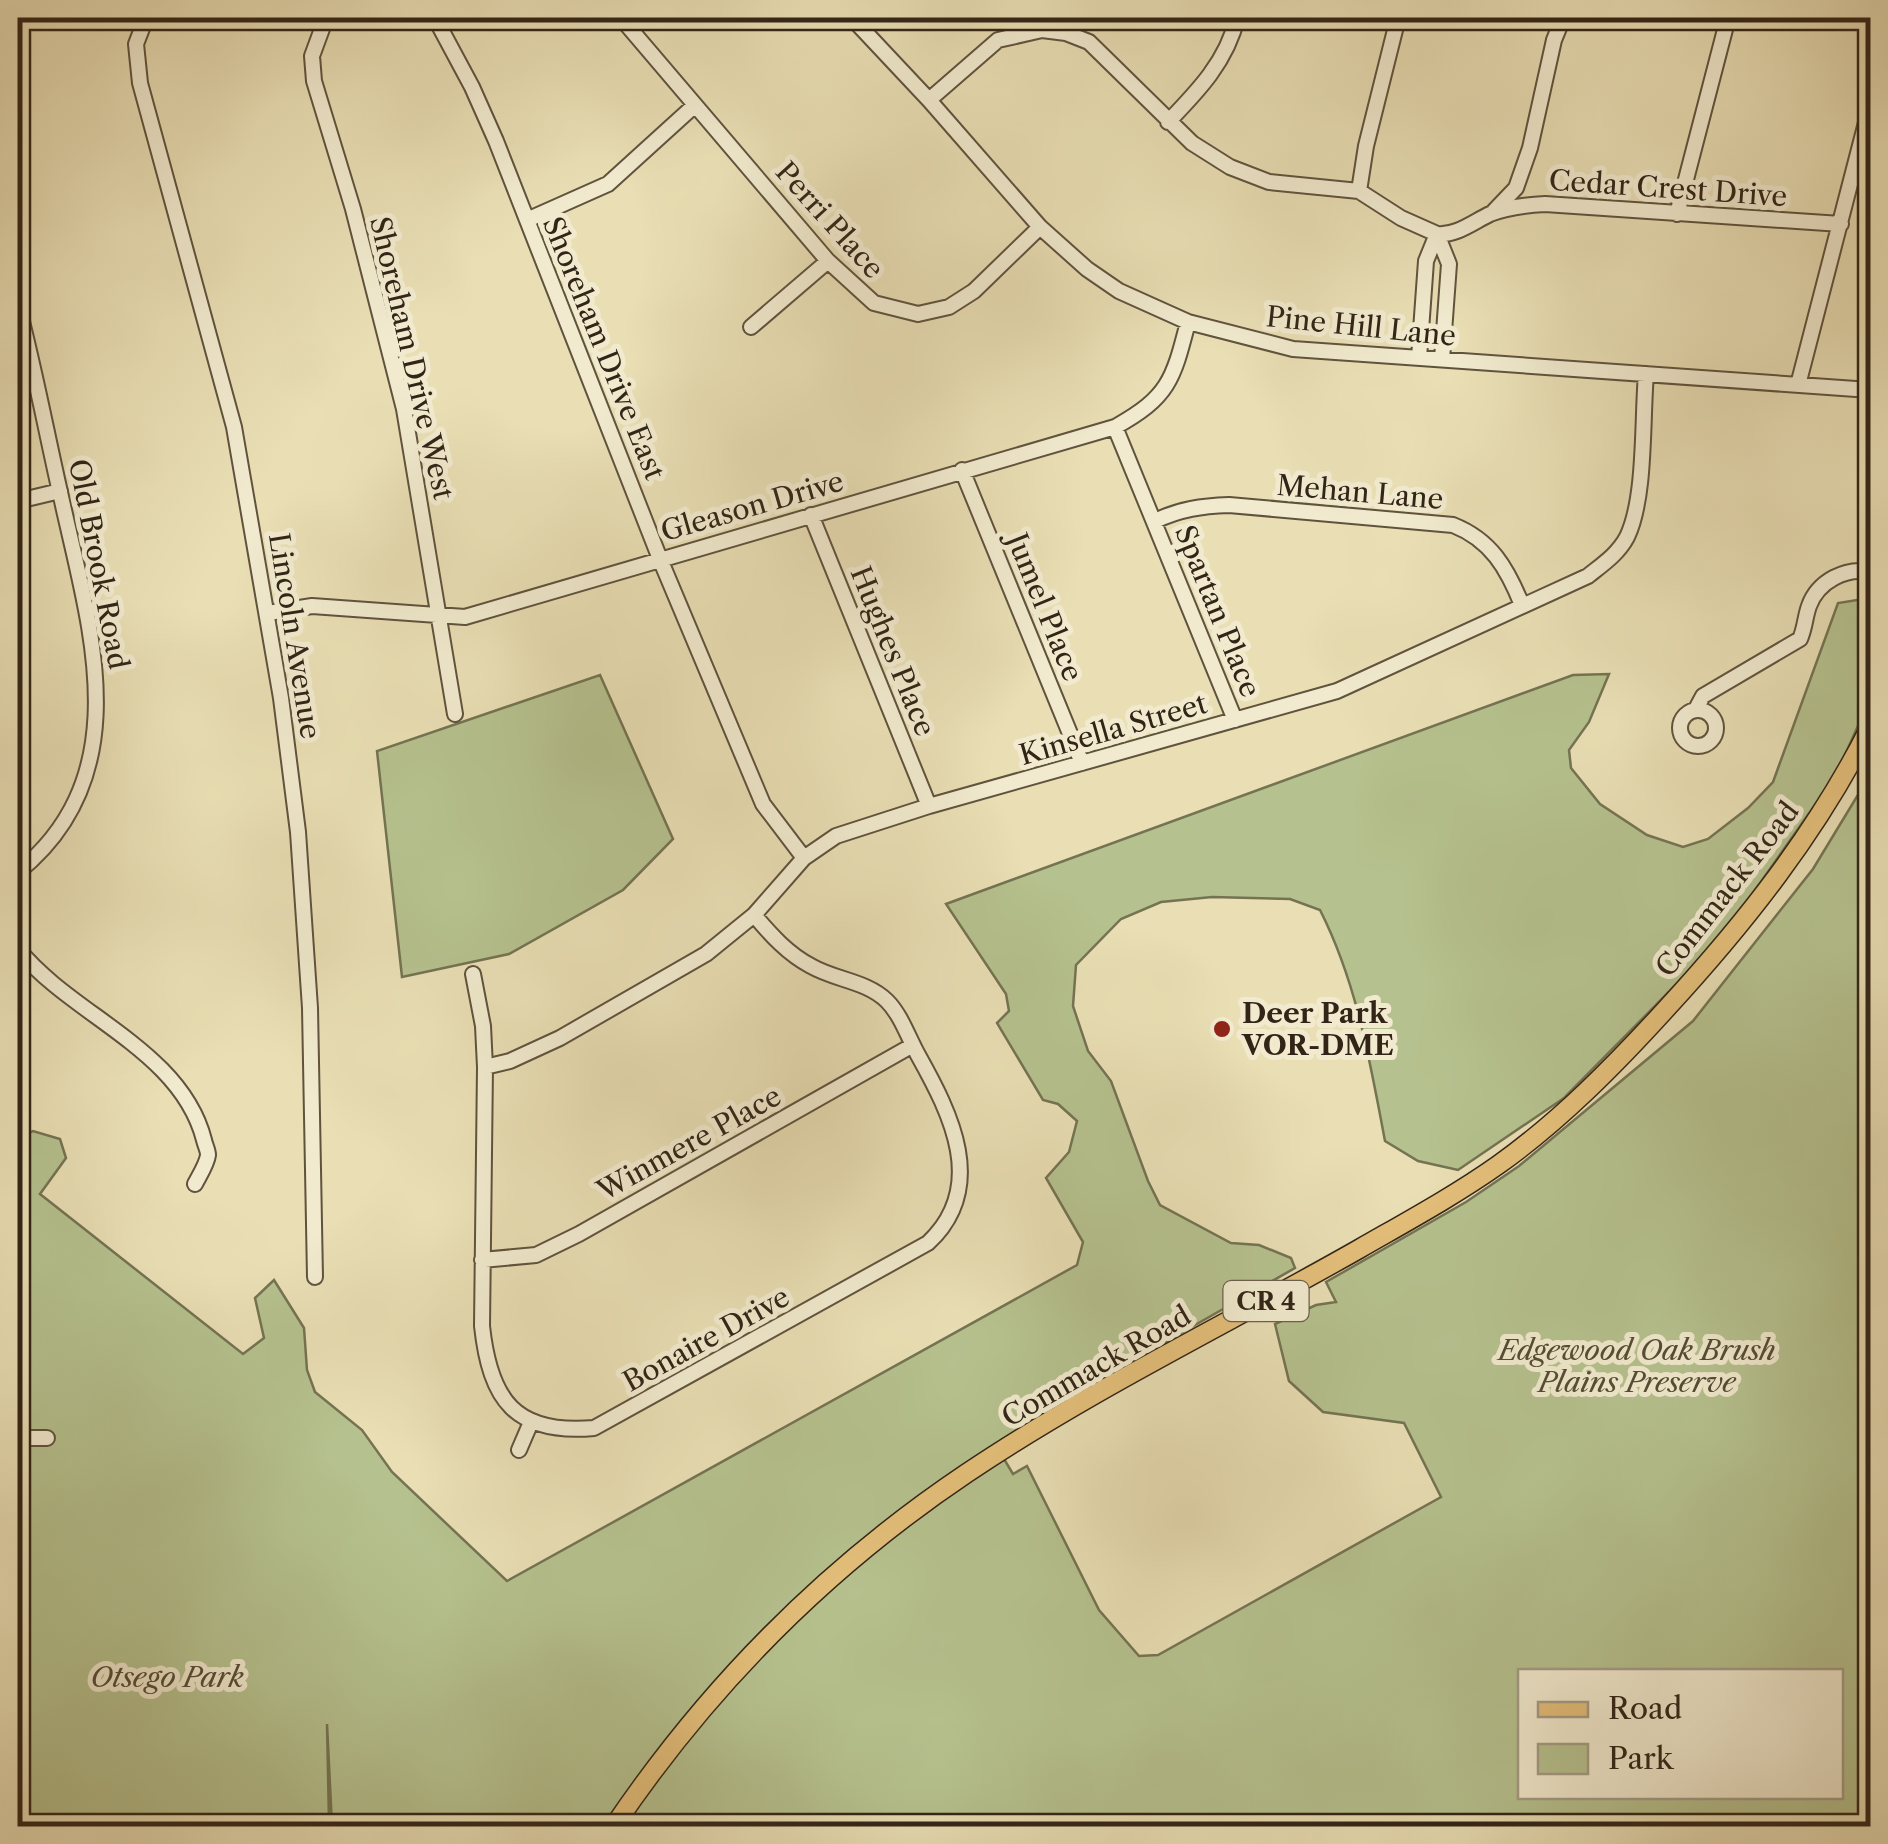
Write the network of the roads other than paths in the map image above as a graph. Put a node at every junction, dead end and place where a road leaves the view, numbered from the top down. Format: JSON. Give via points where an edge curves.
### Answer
{"nodes":[{"id":1,"x":146,"y":18,"type":"edge"},
{"id":2,"x":326,"y":18,"type":"edge"},
{"id":3,"x":435,"y":18,"type":"edge"},
{"id":4,"x":621,"y":18,"type":"edge"},
{"id":5,"x":852,"y":18,"type":"edge"},
{"id":6,"x":1070,"y":18,"type":"edge"},
{"id":7,"x":1237,"y":18,"type":"edge"},
{"id":8,"x":1398,"y":18,"type":"edge"},
{"id":9,"x":1563,"y":18,"type":"edge"},
{"id":10,"x":1728,"y":18,"type":"edge"},
{"id":11,"x":1066,"y":33,"type":"junction"},
{"id":12,"x":929,"y":100,"type":"junction"},
{"id":13,"x":696,"y":106,"type":"junction"},
{"id":14,"x":1870,"y":107,"type":"edge"},
{"id":15,"x":1168,"y":122,"type":"junction"},
{"id":16,"x":1359,"y":191,"type":"junction"},
{"id":17,"x":1492,"y":213,"type":"junction"},
{"id":18,"x":1677,"y":214,"type":"junction"},
{"id":19,"x":527,"y":220,"type":"junction"},
{"id":20,"x":1841,"y":224,"type":"junction"},
{"id":21,"x":1040,"y":227,"type":"junction"},
{"id":22,"x":1437,"y":234,"type":"junction"},
{"id":23,"x":828,"y":261,"type":"junction"},
{"id":24,"x":18,"y":306,"type":"edge"},
{"id":25,"x":1188,"y":322,"type":"junction"},
{"id":26,"x":751,"y":327,"type":"dead end"},
{"id":27,"x":1420,"y":358,"type":"junction"},
{"id":28,"x":1442,"y":359,"type":"junction"},
{"id":29,"x":1646,"y":374,"type":"junction"},
{"id":30,"x":1798,"y":385,"type":"junction"},
{"id":31,"x":1870,"y":390,"type":"edge"},
{"id":32,"x":1115,"y":426,"type":"junction"},
{"id":33,"x":962,"y":470,"type":"junction"},
{"id":34,"x":60,"y":492,"type":"junction"},
{"id":35,"x":18,"y":501,"type":"edge"},
{"id":36,"x":811,"y":515,"type":"junction"},
{"id":37,"x":1155,"y":521,"type":"junction"},
{"id":38,"x":660,"y":558,"type":"junction"},
{"id":39,"x":1870,"y":572,"type":"edge"},
{"id":40,"x":1522,"y":605,"type":"junction"},
{"id":41,"x":268,"y":614,"type":"junction"},
{"id":42,"x":438,"y":618,"type":"junction"},
{"id":43,"x":1696,"y":709,"type":"dead end"},
{"id":44,"x":455,"y":714,"type":"dead end"},
{"id":45,"x":1235,"y":720,"type":"junction"},
{"id":46,"x":1870,"y":727,"type":"edge"},
{"id":47,"x":1082,"y":763,"type":"junction"},
{"id":48,"x":929,"y":806,"type":"junction"},
{"id":49,"x":804,"y":858,"type":"junction"},
{"id":50,"x":18,"y":872,"type":"edge"},
{"id":51,"x":754,"y":915,"type":"junction"},
{"id":52,"x":18,"y":949,"type":"edge"},
{"id":53,"x":473,"y":974,"type":"dead end"},
{"id":54,"x":912,"y":1046,"type":"junction"},
{"id":55,"x":484,"y":1067,"type":"junction"},
{"id":56,"x":196,"y":1184,"type":"dead end"},
{"id":57,"x":482,"y":1260,"type":"junction"},
{"id":58,"x":315,"y":1277,"type":"dead end"},
{"id":59,"x":531,"y":1422,"type":"junction"},
{"id":60,"x":18,"y":1438,"type":"edge"},
{"id":61,"x":47,"y":1438,"type":"dead end"},
{"id":62,"x":519,"y":1450,"type":"dead end"},
{"id":63,"x":614,"y":1826,"type":"edge"}],
"edges":[{"from":1,"to":41,"type":"street","name":"Lincoln Avenue","via":[[136,44],[140,82],[229,408]]},
{"from":2,"to":42,"type":"street","name":"Shoreham Drive West","via":[[312,56],[314,82],[404,409]]},
{"from":3,"to":19,"type":"street","name":"Shoreham Drive East","via":[[472,87]]},
{"from":4,"to":13,"type":"street","name":"Perri Place"},
{"from":5,"to":12,"type":"street","name":"Pine Hill Lane"},
{"from":6,"to":11,"type":"street"},
{"from":7,"to":15,"type":"street","via":[[1222,59]]},
{"from":8,"to":16,"type":"street"},
{"from":9,"to":17,"type":"street","via":[[1516,188]]},
{"from":10,"to":18,"type":"street"},
{"from":11,"to":12,"type":"street","via":[[1042,30],[998,40]]},
{"from":11,"to":15,"type":"street","via":[[1110,60]]},
{"from":12,"to":21,"type":"street","name":"Pine Hill Lane"},
{"from":13,"to":19,"type":"street","via":[[608,184]]},
{"from":13,"to":23,"type":"street","name":"Perri Place"},
{"from":14,"to":20,"type":"street"},
{"from":15,"to":16,"type":"street","via":[[1230,167],[1269,182]]},
{"from":16,"to":22,"type":"street"},
{"from":17,"to":18,"type":"street","name":"Cedar Crest Drive","via":[[1545,204]]},
{"from":17,"to":22,"type":"street","name":"Cedar Crest Drive"},
{"from":18,"to":20,"type":"street","name":"Cedar Crest Drive"},
{"from":19,"to":38,"type":"street","name":"Shoreham Drive East"},
{"from":20,"to":30,"type":"street"},
{"from":21,"to":23,"type":"street","name":"Perri Place","via":[[974,292],[918,314],[874,303]]},
{"from":21,"to":25,"type":"street","name":"Pine Hill Lane","via":[[1119,291]]},
{"from":22,"to":27,"type":"street","via":[[1426,261]]},
{"from":22,"to":28,"type":"street","via":[[1449,264]]},
{"from":23,"to":26,"type":"street"},
{"from":24,"to":34,"type":"street","name":"Old Brook Road"},
{"from":25,"to":27,"type":"street","name":"Pine Hill Lane","via":[[1293,348]]},
{"from":25,"to":32,"type":"street","name":"Gleason Drive","via":[[1164,391]]},
{"from":27,"to":28,"type":"street","name":"Pine Hill Lane"},
{"from":28,"to":29,"type":"street","name":"Pine Hill Lane"},
{"from":29,"to":30,"type":"street","name":"Pine Hill Lane"},
{"from":29,"to":40,"type":"street","name":"Kinsella Street","via":[[1638,494],[1626,538],[1588,576]]},
{"from":30,"to":31,"type":"street","name":"Pine Hill Lane"},
{"from":32,"to":33,"type":"street","name":"Gleason Drive"},
{"from":32,"to":37,"type":"street","name":"Spartan Place"},
{"from":33,"to":36,"type":"street","name":"Gleason Drive"},
{"from":33,"to":47,"type":"street","name":"Jumel Place"},
{"from":34,"to":35,"type":"street"},
{"from":34,"to":50,"type":"street","name":"Old Brook Road","via":[[96,659],[97,720],[76,798]]},
{"from":36,"to":38,"type":"street","name":"Gleason Drive"},
{"from":36,"to":48,"type":"street","name":"Hughes Place"},
{"from":37,"to":40,"type":"street","name":"Mehan Lane","via":[[1175,511],[1229,505],[1453,524],[1500,559]]},
{"from":37,"to":45,"type":"street","name":"Spartan Place"},
{"from":38,"to":42,"type":"street","name":"Gleason Drive","via":[[466,617]]},
{"from":38,"to":49,"type":"street","name":"Shoreham Drive East","via":[[762,804]]},
{"from":39,"to":43,"type":"street","via":[[1842,572],[1832,579],[1810,602],[1800,638],[1703,696]]},
{"from":40,"to":45,"type":"street","name":"Kinsella Street","via":[[1337,691]]},
{"from":41,"to":42,"type":"street","name":"Gleason Drive","via":[[312,606]]},
{"from":41,"to":58,"type":"street","name":"Lincoln Avenue","via":[[298,832],[310,1008]]},
{"from":42,"to":44,"type":"street","name":"Shoreham Drive West"},
{"from":45,"to":47,"type":"street","name":"Kinsella Street"},
{"from":46,"to":63,"type":"main road","name":"Commack Road","number":"CR 4","via":[[1815,825],[1731,938],[1561,1115],[1433,1206],[1053,1420],[854,1555],[723,1685]]},
{"from":47,"to":48,"type":"street","name":"Kinsella Street"},
{"from":48,"to":49,"type":"street","name":"Kinsella Street","via":[[854,829]]},
{"from":49,"to":51,"type":"street","name":"Kinsella Street"},
{"from":51,"to":54,"type":"street","name":"Bonaire Drive","via":[[810,966],[888,1002]]},
{"from":51,"to":55,"type":"street","name":"Kinsella Street","via":[[706,954],[560,1038]]},
{"from":52,"to":56,"type":"street","via":[[172,1083],[201,1128],[208,1156]]},
{"from":53,"to":55,"type":"street"},
{"from":54,"to":57,"type":"street","name":"Winmere Place","via":[[536,1256]]},
{"from":54,"to":59,"type":"street","name":"Bonaire Drive","via":[[947,1117],[961,1166],[960,1190],[943,1230],[594,1428],[547,1429]]},
{"from":55,"to":57,"type":"street"},
{"from":57,"to":59,"type":"street","via":[[482,1326],[492,1382]]},
{"from":59,"to":62,"type":"street"},
{"from":60,"to":61,"type":"street"}]}
